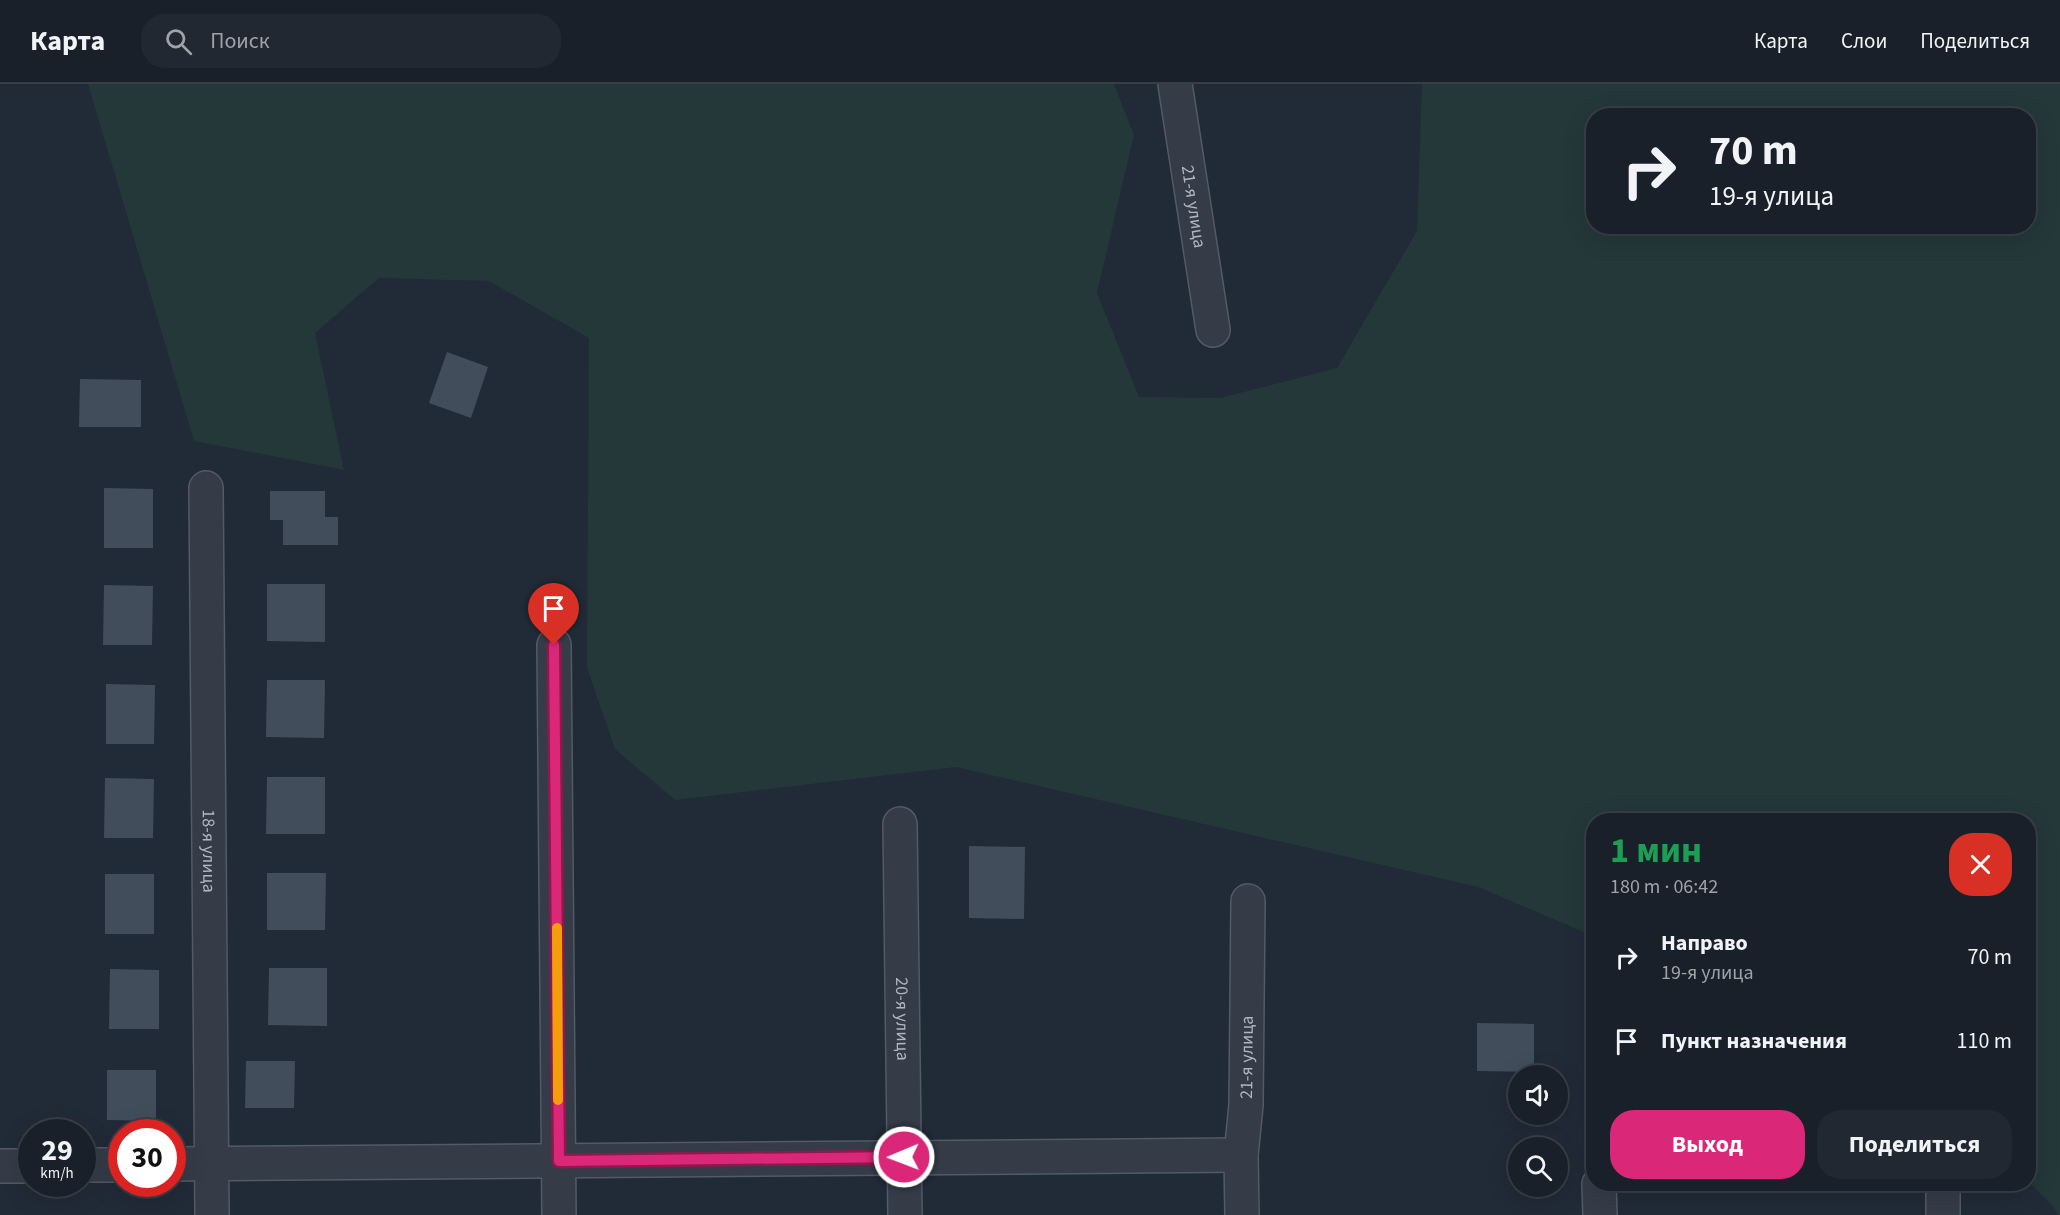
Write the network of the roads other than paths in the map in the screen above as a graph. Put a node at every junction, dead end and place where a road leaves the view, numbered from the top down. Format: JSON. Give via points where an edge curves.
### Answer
{"nodes":[{"id":1,"x":1175,"y":84,"type":"edge"},
{"id":2,"x":1213,"y":330,"type":"dead end"},
{"id":3,"x":206,"y":488,"type":"dead end"},
{"id":4,"x":554,"y":645,"type":"dead end"},
{"id":5,"x":900,"y":824,"type":"dead end"},
{"id":6,"x":1248,"y":902,"type":"dead end"},
{"id":7,"x":1241,"y":1155,"type":"junction"},
{"id":8,"x":904,"y":1157,"type":"junction"},
{"id":9,"x":559,"y":1161,"type":"junction"},
{"id":10,"x":186,"y":1164,"type":"edge"},
{"id":11,"x":212,"y":1164,"type":"junction"},
{"id":12,"x":0,"y":1166,"type":"edge"},
{"id":13,"x":18,"y":1166,"type":"edge"},
{"id":14,"x":1599,"y":1191,"type":"edge"},
{"id":15,"x":1943,"y":1191,"type":"edge"},
{"id":16,"x":212,"y":1215,"type":"edge"},
{"id":17,"x":559,"y":1215,"type":"edge"},
{"id":18,"x":904,"y":1215,"type":"edge"},
{"id":19,"x":1242,"y":1215,"type":"edge"},
{"id":20,"x":1599,"y":1215,"type":"edge"},
{"id":21,"x":1943,"y":1215,"type":"edge"}],
"edges":[{"from":1,"to":2,"type":"street","name":"21-я улица"},
{"from":3,"to":11,"type":"street","name":"18-я улица"},
{"from":4,"to":9,"type":"street"},
{"from":5,"to":8,"type":"street","name":"20-я улица"},
{"from":6,"to":7,"type":"street","name":"21-я улица","via":[[1246,1105]]},
{"from":7,"to":8,"type":"street"},
{"from":7,"to":19,"type":"street","name":"21-я улица"},
{"from":8,"to":9,"type":"street"},
{"from":8,"to":18,"type":"street","name":"20-я улица"},
{"from":9,"to":11,"type":"street"},
{"from":9,"to":17,"type":"street"},
{"from":10,"to":11,"type":"street"},
{"from":11,"to":16,"type":"street","name":"18-я улица"},
{"from":12,"to":13,"type":"street"},
{"from":14,"to":20,"type":"street"},
{"from":15,"to":21,"type":"street"}]}
